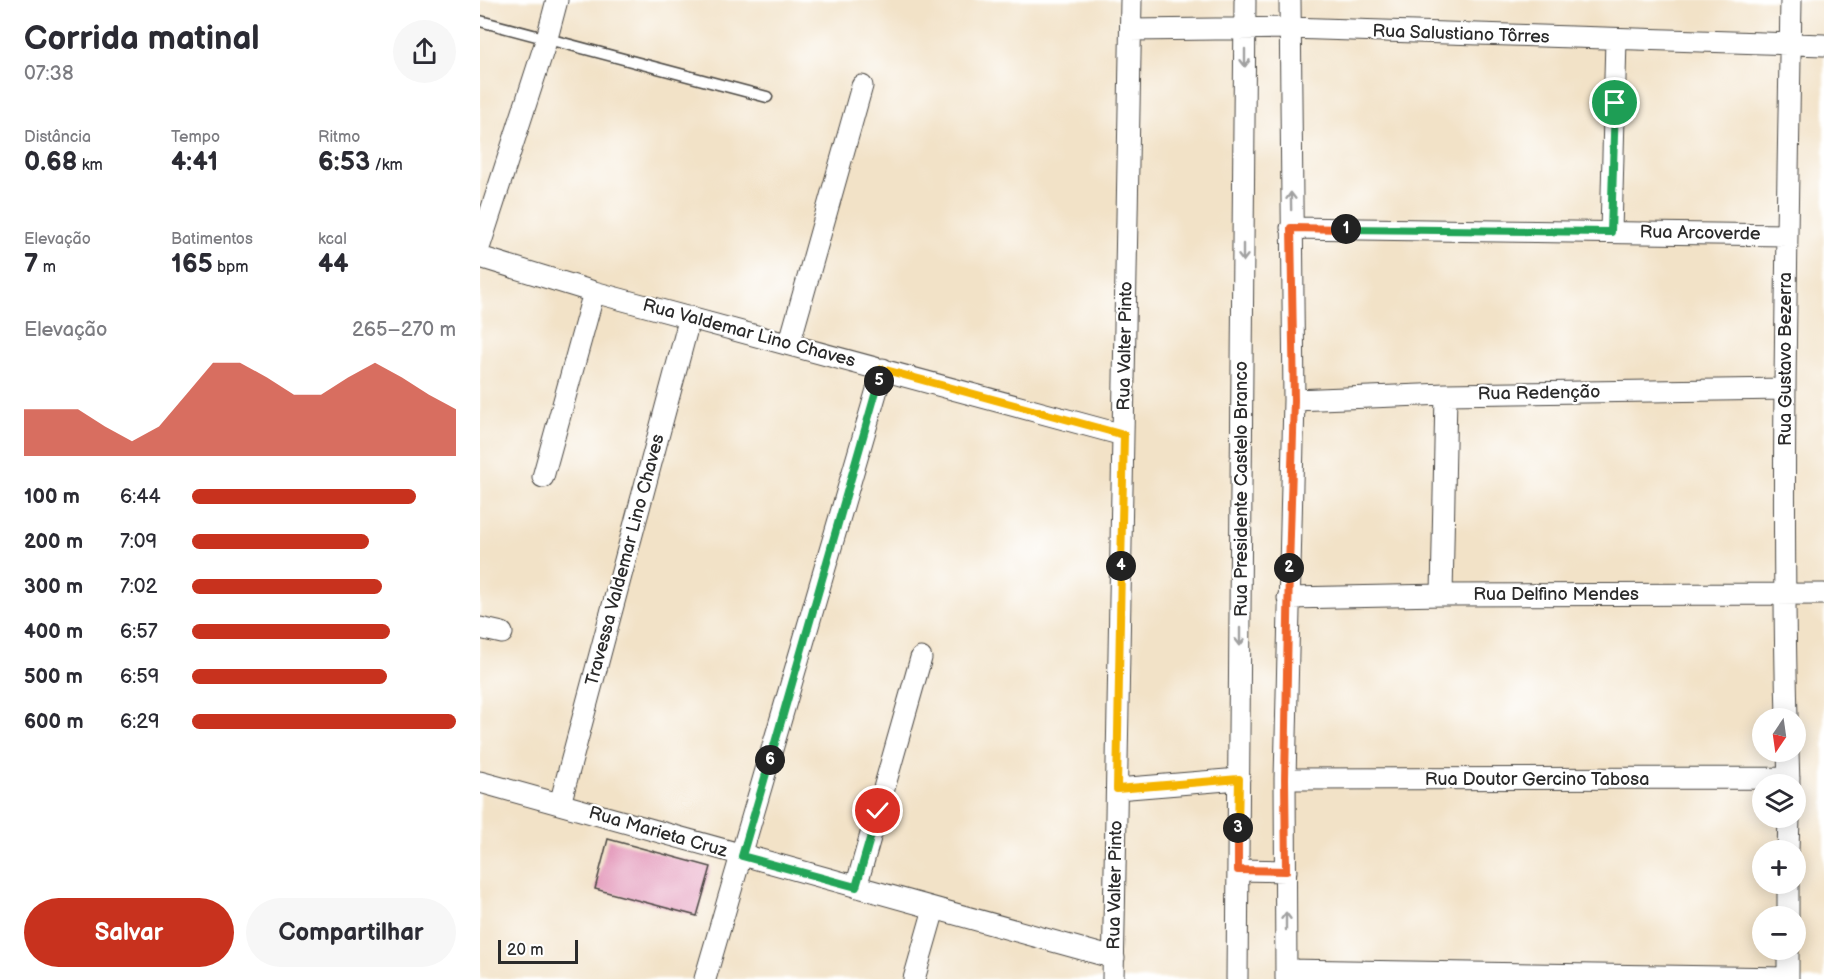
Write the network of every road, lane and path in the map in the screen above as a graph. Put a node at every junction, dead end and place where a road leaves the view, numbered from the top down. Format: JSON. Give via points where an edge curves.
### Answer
{"nodes":[{"id":1,"x":557,"y":0,"type":"edge"},
{"id":2,"x":1131,"y":0,"type":"edge"},
{"id":3,"x":1245,"y":0,"type":"edge"},
{"id":4,"x":1290,"y":0,"type":"edge"},
{"id":5,"x":1791,"y":0,"type":"edge"},
{"id":6,"x":480,"y":21,"type":"edge"},
{"id":7,"x":1289,"y":28,"type":"junction"},
{"id":8,"x":1131,"y":30,"type":"junction"},
{"id":9,"x":1245,"y":30,"type":"junction"},
{"id":10,"x":547,"y":38,"type":"junction"},
{"id":11,"x":1616,"y":39,"type":"junction"},
{"id":12,"x":1790,"y":45,"type":"junction"},
{"id":13,"x":1824,"y":45,"type":"edge"},
{"id":14,"x":862,"y":86,"type":"dead end"},
{"id":15,"x":767,"y":97,"type":"dead end"},
{"id":16,"x":1291,"y":228,"type":"junction"},
{"id":17,"x":1611,"y":232,"type":"junction"},
{"id":18,"x":1786,"y":235,"type":"junction"},
{"id":19,"x":480,"y":245,"type":"edge"},
{"id":20,"x":480,"y":257,"type":"edge"},
{"id":21,"x":594,"y":292,"type":"junction"},
{"id":22,"x":690,"y":317,"type":"junction"},
{"id":23,"x":789,"y":345,"type":"junction"},
{"id":24,"x":882,"y":369,"type":"junction"},
{"id":25,"x":1785,"y":389,"type":"junction"},
{"id":26,"x":1446,"y":394,"type":"junction"},
{"id":27,"x":1294,"y":400,"type":"junction"},
{"id":28,"x":1124,"y":435,"type":"junction"},
{"id":29,"x":543,"y":477,"type":"dead end"},
{"id":30,"x":1442,"y":594,"type":"junction"},
{"id":31,"x":1784,"y":594,"type":"junction"},
{"id":32,"x":1824,"y":594,"type":"edge"},
{"id":33,"x":1288,"y":598,"type":"junction"},
{"id":34,"x":480,"y":628,"type":"edge"},
{"id":35,"x":502,"y":633,"type":"dead end"},
{"id":36,"x":921,"y":658,"type":"dead end"},
{"id":37,"x":1787,"y":708,"type":"edge"},
{"id":38,"x":1239,"y":779,"type":"junction"},
{"id":39,"x":1285,"y":779,"type":"junction"},
{"id":40,"x":480,"y":782,"type":"edge"},
{"id":41,"x":1752,"y":782,"type":"edge"},
{"id":42,"x":1117,"y":789,"type":"junction"},
{"id":43,"x":560,"y":804,"type":"junction"},
{"id":44,"x":742,"y":856,"type":"junction"},
{"id":45,"x":1238,"y":870,"type":"junction"},
{"id":46,"x":1286,"y":871,"type":"junction"},
{"id":47,"x":856,"y":887,"type":"junction"},
{"id":48,"x":934,"y":909,"type":"junction"},
{"id":49,"x":1114,"y":957,"type":"junction"},
{"id":50,"x":1788,"y":960,"type":"edge"},
{"id":51,"x":1286,"y":974,"type":"edge"},
{"id":52,"x":1434,"y":975,"type":"edge"},
{"id":53,"x":705,"y":979,"type":"edge"},
{"id":54,"x":914,"y":979,"type":"edge"},
{"id":55,"x":1113,"y":979,"type":"edge"},
{"id":56,"x":1237,"y":979,"type":"edge"},
{"id":57,"x":1788,"y":979,"type":"edge"}],
"edges":[{"from":1,"to":10,"type":"street"},
{"from":2,"to":8,"type":"street","name":"Rua Valter Pinto"},
{"from":3,"to":9,"type":"street","name":"Rua Presidente Castelo Branco"},
{"from":4,"to":7,"type":"street"},
{"from":5,"to":12,"type":"street","name":"Rua Gustavo Bezerra"},
{"from":6,"to":10,"type":"lane"},
{"from":7,"to":9,"type":"street","name":"Rua Salustiano Tôrres"},
{"from":7,"to":11,"type":"street","name":"Rua Salustiano Tôrres"},
{"from":16,"to":7,"type":"street","one_way":true},
{"from":8,"to":9,"type":"street","name":"Rua Salustiano Tôrres"},
{"from":8,"to":28,"type":"street","name":"Rua Valter Pinto"},
{"from":9,"to":38,"type":"street","name":"Rua Presidente Castelo Branco","one_way":true},
{"from":10,"to":15,"type":"lane"},
{"from":10,"to":19,"type":"street"},
{"from":11,"to":12,"type":"street","name":"Rua Salustiano Tôrres"},
{"from":11,"to":17,"type":"street"},
{"from":12,"to":13,"type":"street","name":"Rua Salustiano Tôrres"},
{"from":12,"to":18,"type":"street","name":"Rua Gustavo Bezerra"},
{"from":14,"to":23,"type":"street"},
{"from":16,"to":17,"type":"street","name":"Rua Arcoverde"},
{"from":16,"to":27,"type":"street"},
{"from":17,"to":18,"type":"street","name":"Rua Arcoverde"},
{"from":18,"to":25,"type":"street","name":"Rua Gustavo Bezerra"},
{"from":20,"to":21,"type":"street","name":"Rua Valdemar Lino Chaves"},
{"from":21,"to":22,"type":"street","name":"Rua Valdemar Lino Chaves"},
{"from":21,"to":29,"type":"street"},
{"from":22,"to":23,"type":"street","name":"Rua Valdemar Lino Chaves"},
{"from":22,"to":43,"type":"street","name":"Travessa Valdemar Lino Chaves"},
{"from":23,"to":24,"type":"street","name":"Rua Valdemar Lino Chaves"},
{"from":24,"to":28,"type":"street","name":"Rua Valdemar Lino Chaves"},
{"from":24,"to":44,"type":"street"},
{"from":25,"to":26,"type":"street","name":"Rua Redenção"},
{"from":25,"to":31,"type":"street","name":"Rua Gustavo Bezerra"},
{"from":26,"to":27,"type":"street","name":"Rua Redenção"},
{"from":26,"to":30,"type":"street"},
{"from":27,"to":33,"type":"street"},
{"from":28,"to":42,"type":"street","name":"Rua Valter Pinto"},
{"from":30,"to":31,"type":"street","name":"Rua Delfino Mendes"},
{"from":30,"to":33,"type":"street","name":"Rua Delfino Mendes"},
{"from":31,"to":32,"type":"street","name":"Rua Delfino Mendes"},
{"from":31,"to":37,"type":"street","name":"Rua Gustavo Bezerra"},
{"from":33,"to":39,"type":"street"},
{"from":34,"to":35,"type":"street"},
{"from":36,"to":47,"type":"street"},
{"from":38,"to":42,"type":"street"},
{"from":38,"to":45,"type":"street","name":"Rua Presidente Castelo Branco"},
{"from":39,"to":41,"type":"street","name":"Rua Doutor Gercino Tabosa"},
{"from":39,"to":46,"type":"street"},
{"from":40,"to":43,"type":"street","name":"Rua Marieta Cruz"},
{"from":42,"to":49,"type":"street","name":"Rua Valter Pinto"},
{"from":43,"to":44,"type":"street","name":"Rua Marieta Cruz"},
{"from":44,"to":47,"type":"street","name":"Rua Marieta Cruz"},
{"from":44,"to":53,"type":"street"},
{"from":45,"to":46,"type":"street"},
{"from":45,"to":56,"type":"street","name":"Rua Presidente Castelo Branco"},
{"from":51,"to":46,"type":"street","one_way":true},
{"from":47,"to":48,"type":"street","name":"Rua Marieta Cruz"},
{"from":48,"to":49,"type":"street","name":"Rua Marieta Cruz"},
{"from":48,"to":54,"type":"street"},
{"from":49,"to":55,"type":"street","name":"Rua Valter Pinto"},
{"from":50,"to":57,"type":"street"},
{"from":51,"to":52,"type":"street"},
{"from":52,"to":57,"type":"street"}]}
